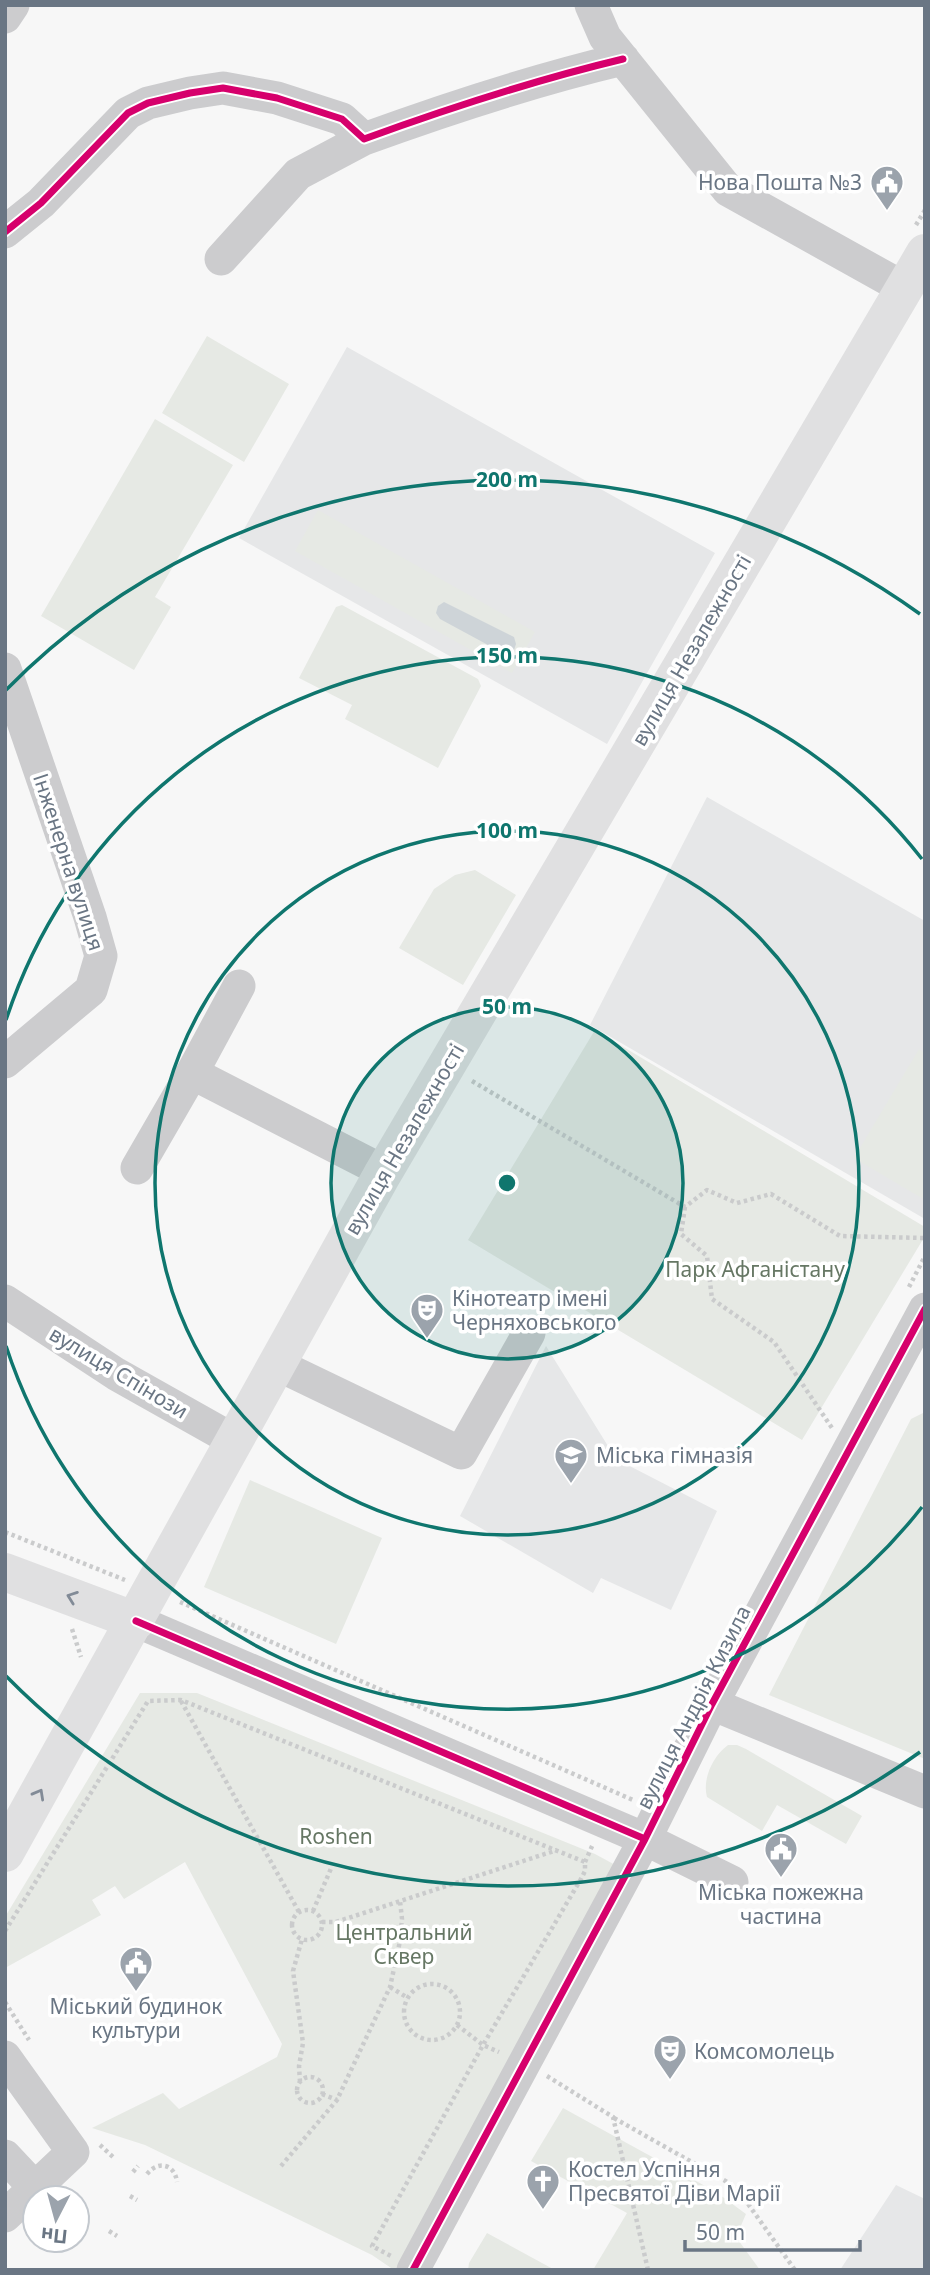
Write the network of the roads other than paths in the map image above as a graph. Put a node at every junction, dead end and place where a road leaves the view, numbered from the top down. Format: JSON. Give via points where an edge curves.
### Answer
{"nodes":[{"id":1,"x":13,"y":5,"type":"edge"},
{"id":2,"x":591,"y":5,"type":"edge"},
{"id":3,"x":5,"y":17,"type":"edge"},
{"id":4,"x":623,"y":59,"type":"junction"},
{"id":5,"x":364,"y":139,"type":"junction"},
{"id":6,"x":5,"y":232,"type":"edge"},
{"id":7,"x":925,"y":253,"type":"edge"},
{"id":8,"x":221,"y":259,"type":"dead end"},
{"id":9,"x":904,"y":288,"type":"junction"},
{"id":10,"x":5,"y":669,"type":"edge"},
{"id":11,"x":239,"y":986,"type":"dead end"},
{"id":12,"x":5,"y":1062,"type":"edge"},
{"id":13,"x":191,"y":1073,"type":"junction"},
{"id":14,"x":136,"y":1168,"type":"dead end"},
{"id":15,"x":382,"y":1175,"type":"junction"},
{"id":16,"x":5,"y":1301,"type":"edge"},
{"id":17,"x":925,"y":1309,"type":"edge"},
{"id":18,"x":529,"y":1333,"type":"dead end"},
{"id":19,"x":276,"y":1364,"type":"junction"},
{"id":20,"x":234,"y":1441,"type":"junction"},
{"id":21,"x":5,"y":1572,"type":"edge"},
{"id":22,"x":136,"y":1621,"type":"junction"},
{"id":23,"x":712,"y":1704,"type":"junction"},
{"id":24,"x":925,"y":1792,"type":"edge"},
{"id":25,"x":645,"y":1839,"type":"junction"},
{"id":26,"x":5,"y":1853,"type":"edge"},
{"id":27,"x":733,"y":1882,"type":"dead end"},
{"id":28,"x":5,"y":2057,"type":"edge"},
{"id":29,"x":5,"y":2156,"type":"edge"},
{"id":30,"x":31,"y":2184,"type":"edge"},
{"id":31,"x":41,"y":2184,"type":"edge"},
{"id":32,"x":21,"y":2202,"type":"edge"},
{"id":33,"x":5,"y":2216,"type":"edge"},
{"id":34,"x":413,"y":2270,"type":"edge"}],
"edges":[{"from":1,"to":3,"type":"street"},
{"from":2,"to":4,"type":"street"},
{"from":4,"to":5,"type":"street","via":[[562,73]]},
{"from":4,"to":9,"type":"street","via":[[728,190]]},
{"from":5,"to":6,"type":"street","via":[[342,119],[277,97],[223,88],[148,103],[128,113]]},
{"from":5,"to":8,"type":"street","via":[[298,174]]},
{"from":7,"to":9,"type":"main road","name":"вулиця Незалежності"},
{"from":9,"to":15,"type":"main road","name":"вулиця Незалежності"},
{"from":10,"to":12,"type":"street","name":"Інженерна вулиця","via":[[101,956],[91,989]]},
{"from":11,"to":13,"type":"street"},
{"from":13,"to":14,"type":"street"},
{"from":13,"to":15,"type":"street","via":[[375,1167]]},
{"from":15,"to":19,"type":"main road","name":"вулиця Незалежності"},
{"from":16,"to":20,"type":"street","name":"вулиця Спінози","via":[[117,1374]]},
{"from":17,"to":23,"type":"street","name":"вулиця Андрія Кизила"},
{"from":18,"to":19,"type":"street","via":[[461,1453]]},
{"from":19,"to":20,"type":"main road","name":"вулиця Незалежності"},
{"from":20,"to":22,"type":"main road","name":"вулиця Незалежності"},
{"from":22,"to":21,"type":"main road","one_way":true},
{"from":22,"to":25,"type":"street"},
{"from":26,"to":22,"type":"main road","name":"вулиця Незалежності","one_way":true},
{"from":23,"to":24,"type":"street"},
{"from":23,"to":25,"type":"street","name":"вулиця Андрія Кизила"},
{"from":25,"to":27,"type":"street"},
{"from":25,"to":34,"type":"street","name":"вулиця Андрія Кизила"},
{"from":28,"to":31,"type":"street","via":[[74,2152]]},
{"from":29,"to":30,"type":"street"},
{"from":32,"to":33,"type":"street"}]}
